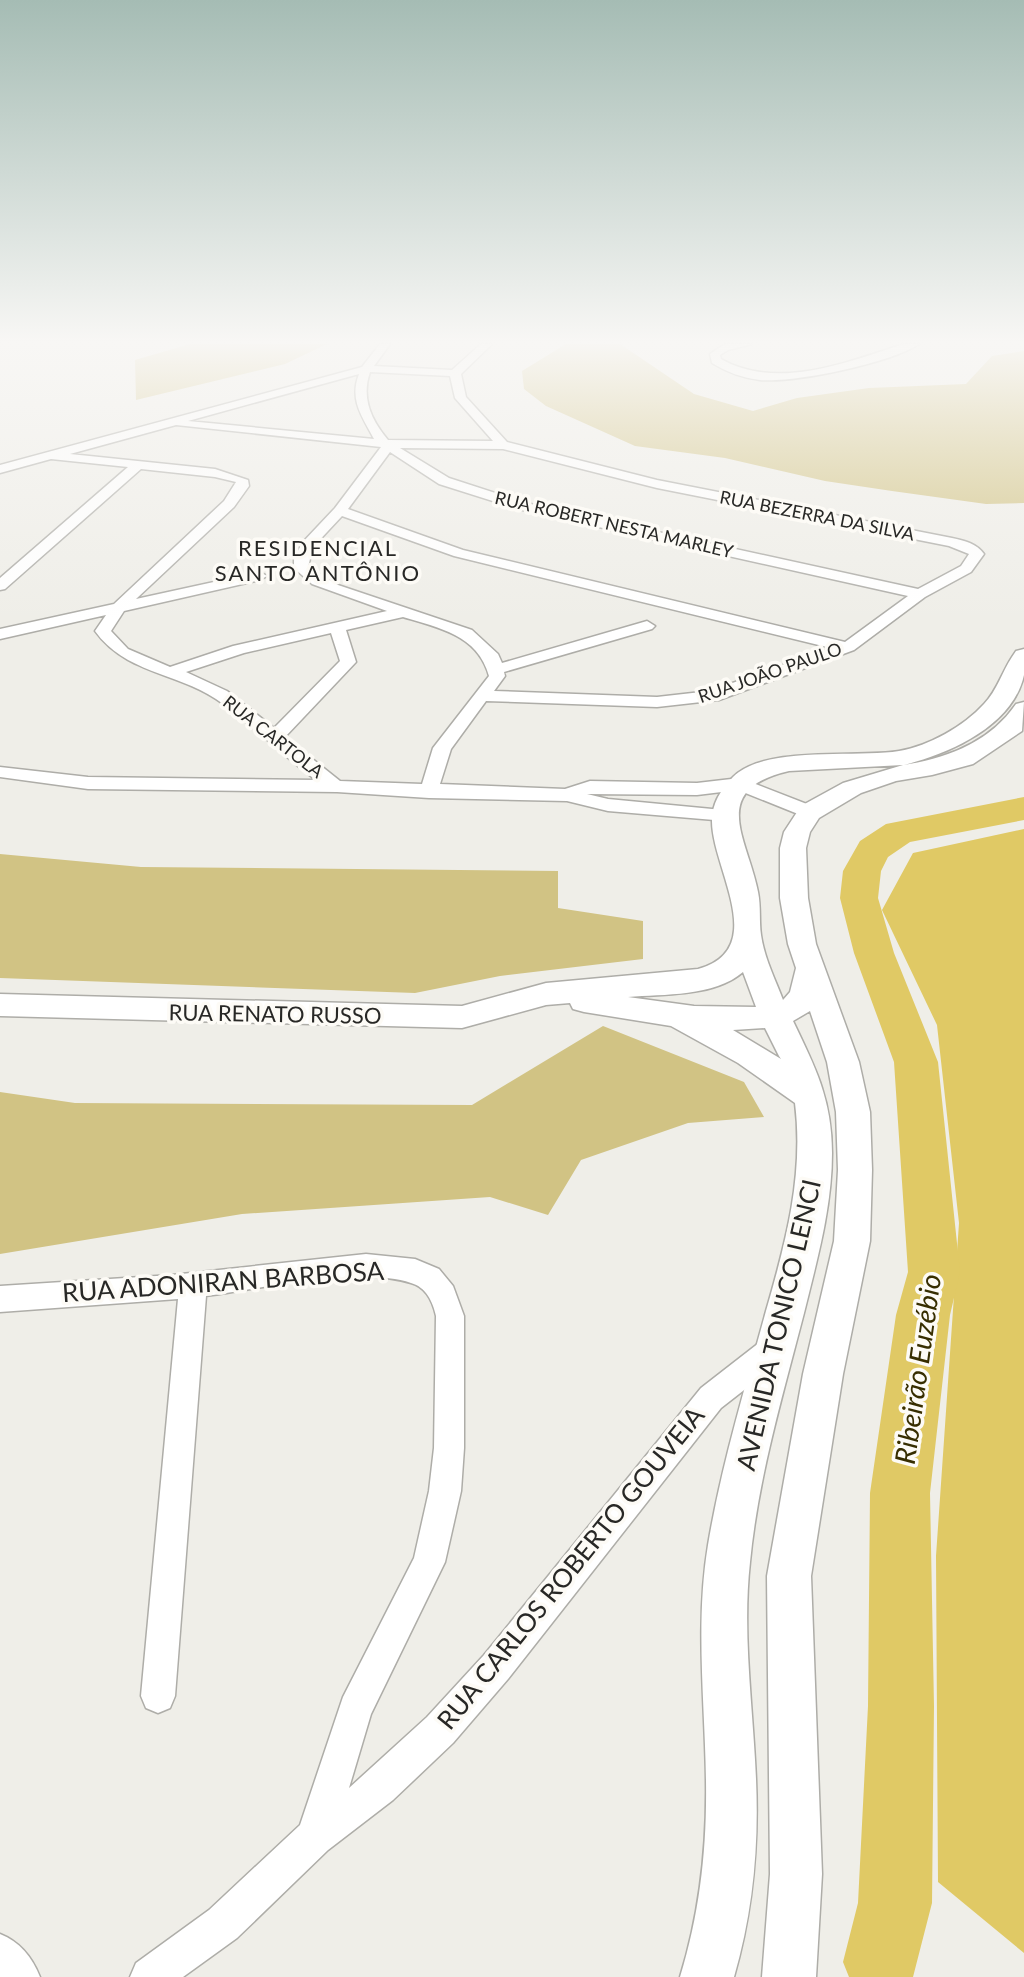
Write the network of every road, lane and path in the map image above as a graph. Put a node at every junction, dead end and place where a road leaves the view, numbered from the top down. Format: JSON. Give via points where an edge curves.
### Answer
{"nodes":[{"id":1,"x":114,"y":436,"type":"edge"},
{"id":2,"x":310,"y":436,"type":"edge"},
{"id":3,"x":378,"y":436,"type":"edge"},
{"id":4,"x":495,"y":436,"type":"edge"},
{"id":5,"x":389,"y":444,"type":"junction"},
{"id":6,"x":503,"y":445,"type":"junction"},
{"id":7,"x":48,"y":455,"type":"junction"},
{"id":8,"x":24,"y":464,"type":"junction"},
{"id":9,"x":137,"y":466,"type":"junction"},
{"id":10,"x":0,"y":469,"type":"edge"},
{"id":11,"x":0,"y":484,"type":"edge"},
{"id":12,"x":340,"y":511,"type":"junction"},
{"id":13,"x":977,"y":554,"type":"joint"},
{"id":14,"x":260,"y":576,"type":"dead end"},
{"id":15,"x":0,"y":586,"type":"edge"},
{"id":16,"x":920,"y":594,"type":"junction"},
{"id":17,"x":120,"y":606,"type":"junction"},
{"id":18,"x":404,"y":612,"type":"junction"},
{"id":19,"x":647,"y":626,"type":"dead end"},
{"id":20,"x":337,"y":627,"type":"junction"},
{"id":21,"x":0,"y":634,"type":"edge"},
{"id":22,"x":848,"y":647,"type":"junction"},
{"id":23,"x":1024,"y":656,"type":"edge"},
{"id":24,"x":497,"y":669,"type":"junction"},
{"id":25,"x":171,"y":672,"type":"junction"},
{"id":26,"x":485,"y":696,"type":"junction"},
{"id":27,"x":1024,"y":709,"type":"edge"},
{"id":28,"x":274,"y":738,"type":"junction"},
{"id":29,"x":0,"y":772,"type":"edge"},
{"id":30,"x":337,"y":786,"type":"junction"},
{"id":31,"x":650,"y":789,"type":"junction"},
{"id":32,"x":429,"y":792,"type":"junction"},
{"id":33,"x":567,"y":795,"type":"junction"},
{"id":34,"x":733,"y":799,"type":"junction"},
{"id":35,"x":655,"y":808,"type":"junction"},
{"id":36,"x":810,"y":812,"type":"junction"},
{"id":37,"x":744,"y":889,"type":"junction"},
{"id":38,"x":748,"y":942,"type":"junction"},
{"id":39,"x":806,"y":955,"type":"junction"},
{"id":40,"x":546,"y":994,"type":"junction"},
{"id":41,"x":0,"y":1005,"type":"edge"},
{"id":42,"x":662,"y":1015,"type":"junction"},
{"id":43,"x":775,"y":1017,"type":"junction"},
{"id":44,"x":810,"y":1097,"type":"junction"},
{"id":45,"x":193,"y":1285,"type":"junction"},
{"id":46,"x":0,"y":1299,"type":"edge"},
{"id":47,"x":776,"y":1348,"type":"junction"},
{"id":48,"x":158,"y":1696,"type":"dead end"},
{"id":49,"x":315,"y":1837,"type":"junction"},
{"id":50,"x":0,"y":1954,"type":"edge"},
{"id":51,"x":20,"y":1977,"type":"edge"},
{"id":52,"x":150,"y":1977,"type":"edge"},
{"id":53,"x":707,"y":1977,"type":"edge"},
{"id":54,"x":789,"y":1977,"type":"edge"}],
"edges":[{"from":1,"to":7,"type":"street"},
{"from":2,"to":5,"type":"street","name":"RUA BEZERRA DA SILVA"},
{"from":3,"to":5,"type":"street","name":"RUA ROBERT NESTA MARLEY"},
{"from":4,"to":6,"type":"street"},
{"from":5,"to":6,"type":"street","name":"RUA BEZERRA DA SILVA"},
{"from":5,"to":12,"type":"street"},
{"from":5,"to":16,"type":"street","name":"RUA ROBERT NESTA MARLEY","via":[[463,489],[523,506]]},
{"from":6,"to":13,"type":"street","name":"RUA BEZERRA DA SILVA","via":[[657,484],[952,542]]},
{"from":7,"to":8,"type":"street"},
{"from":7,"to":9,"type":"street","name":"RUA CARTOLA"},
{"from":8,"to":10,"type":"street"},
{"from":8,"to":11,"type":"street"},
{"from":9,"to":15,"type":"street"},
{"from":9,"to":17,"type":"street","name":"RUA CARTOLA","via":[[224,474],[242,480],[243,486]]},
{"from":12,"to":18,"type":"street","via":[[307,546],[301,568],[333,588]]},
{"from":12,"to":22,"type":"street","via":[[459,553]]},
{"from":13,"to":16,"type":"street","name":"RUA JOÃO PAULO","via":[[966,569]]},
{"from":14,"to":17,"type":"street"},
{"from":16,"to":22,"type":"street","name":"RUA JOÃO PAULO"},
{"from":17,"to":21,"type":"street"},
{"from":17,"to":25,"type":"street","name":"RUA CARTOLA","via":[[104,627],[105,635],[132,657]]},
{"from":18,"to":20,"type":"street"},
{"from":18,"to":24,"type":"street","via":[[467,633]]},
{"from":19,"to":24,"type":"street"},
{"from":20,"to":25,"type":"street","via":[[239,649]]},
{"from":20,"to":28,"type":"street","via":[[348,662]]},
{"from":22,"to":26,"type":"street","name":"RUA JOÃO PAULO","via":[[689,701]]},
{"from":23,"to":34,"type":"main road","via":[[999,702],[982,719],[925,752],[871,762],[772,767],[750,774]]},
{"from":24,"to":26,"type":"street"},
{"from":25,"to":28,"type":"street","name":"RUA CARTOLA","via":[[226,698]]},
{"from":26,"to":32,"type":"street","via":[[442,748]]},
{"from":27,"to":36,"type":"main road","via":[[1014,726],[964,759],[891,774]]},
{"from":28,"to":30,"type":"street","name":"RUA CARTOLA"},
{"from":29,"to":30,"type":"street","via":[[88,783]]},
{"from":30,"to":32,"type":"street"},
{"from":31,"to":33,"type":"street","via":[[590,787]]},
{"from":31,"to":34,"type":"street","via":[[697,789]]},
{"from":31,"to":35,"type":"street"},
{"from":32,"to":33,"type":"street"},
{"from":33,"to":35,"type":"street","via":[[599,804]]},
{"from":34,"to":35,"type":"street"},
{"from":34,"to":36,"type":"street"},
{"from":34,"to":37,"type":"main road","name":"AVENIDA TONICO LENCI","via":[[728,842]]},
{"from":36,"to":39,"type":"main road","name":"AVENIDA TONICO LENCI","via":[[793,848],[794,898]]},
{"from":37,"to":38,"type":"main road","name":"AVENIDA TONICO LENCI"},
{"from":37,"to":39,"type":"main road","via":[[774,968],[795,972]]},
{"from":38,"to":40,"type":"main road","name":"RUA RENATO RUSSO","via":[[723,973],[698,980]]},
{"from":38,"to":43,"type":"main road","name":"AVENIDA TONICO LENCI"},
{"from":39,"to":43,"type":"main road","via":[[806,993]]},
{"from":39,"to":54,"type":"main road","name":"AVENIDA TONICO LENCI","via":[[843,1062],[853,1112],[855,1170],[852,1241],[789,1576],[796,1874]]},
{"from":40,"to":41,"type":"main road","name":"RUA RENATO RUSSO","via":[[462,1017]]},
{"from":40,"to":42,"type":"main road","name":"RUA RENATO RUSSO"},
{"from":42,"to":43,"type":"main road","name":"RUA RENATO RUSSO"},
{"from":42,"to":44,"type":"main road","via":[[712,1032]]},
{"from":43,"to":44,"type":"main road","name":"AVENIDA TONICO LENCI","via":[[797,1055]]},
{"from":44,"to":47,"type":"main road","name":"AVENIDA TONICO LENCI","via":[[817,1156],[812,1204]]},
{"from":45,"to":46,"type":"street","name":"RUA ADONIRAN BARBOSA"},
{"from":45,"to":48,"type":"street"},
{"from":45,"to":49,"type":"street","name":"RUA ADONIRAN BARBOSA","via":[[339,1268],[399,1268],[430,1279],[447,1298],[449,1448],[429,1562],[355,1709]]},
{"from":47,"to":49,"type":"street","name":"RUA CARLOS ROBERTO GOUVEIA","via":[[711,1398],[440,1730],[380,1787]]},
{"from":47,"to":53,"type":"main road","name":"AVENIDA TONICO LENCI","via":[[736,1509],[726,1580],[729,1869],[721,1941]]},
{"from":49,"to":52,"type":"street","name":"RUA CARLOS ROBERTO GOUVEIA","via":[[223,1924]]},
{"from":50,"to":51,"type":"street"}]}
